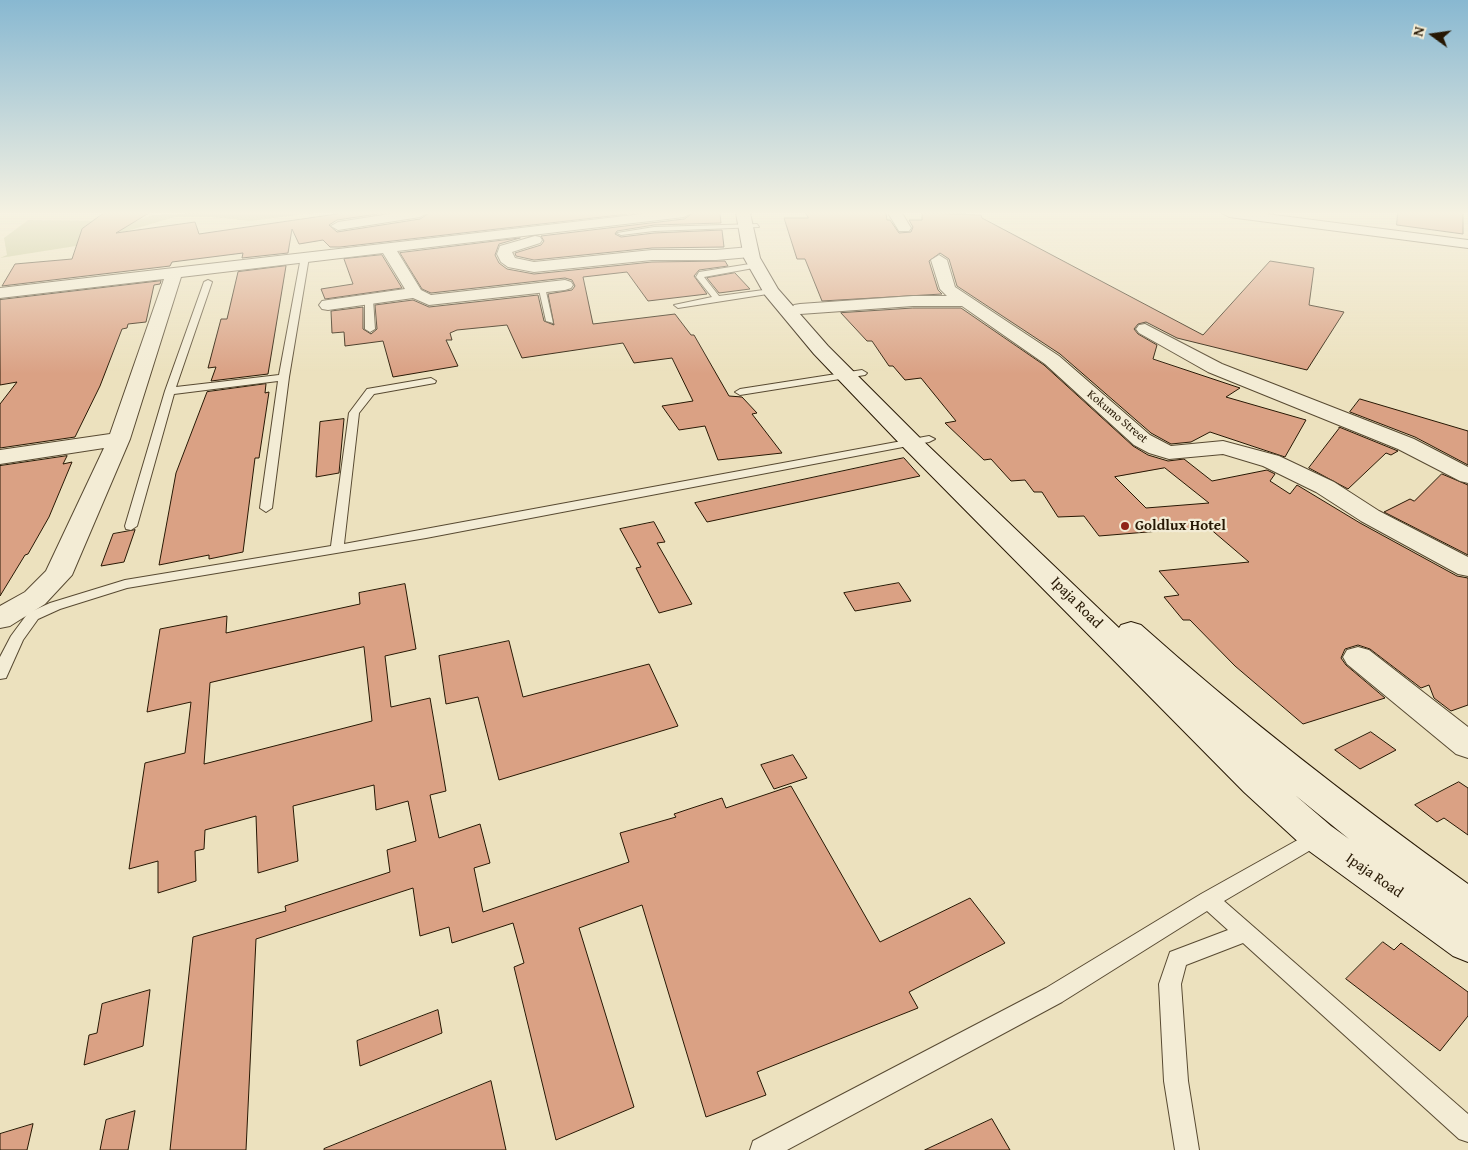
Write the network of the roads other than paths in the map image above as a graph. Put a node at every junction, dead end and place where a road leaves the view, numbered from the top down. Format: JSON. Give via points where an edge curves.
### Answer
{"nodes":[{"id":1,"x":234,"y":267,"type":"edge"},
{"id":2,"x":303,"y":267,"type":"edge"},
{"id":3,"x":399,"y":267,"type":"edge"},
{"id":4,"x":718,"y":267,"type":"edge"},
{"id":5,"x":743,"y":267,"type":"edge"},
{"id":6,"x":767,"y":267,"type":"edge"},
{"id":7,"x":770,"y":267,"type":"edge"},
{"id":8,"x":941,"y":267,"type":"edge"},
{"id":9,"x":174,"y":274,"type":"junction"},
{"id":10,"x":208,"y":282,"type":"dead end"},
{"id":11,"x":565,"y":284,"type":"dead end"},
{"id":12,"x":541,"y":287,"type":"junction"},
{"id":13,"x":0,"y":293,"type":"edge"},
{"id":14,"x":415,"y":293,"type":"junction"},
{"id":15,"x":369,"y":299,"type":"junction"},
{"id":16,"x":718,"y":300,"type":"junction"},
{"id":17,"x":966,"y":301,"type":"junction"},
{"id":18,"x":328,"y":305,"type":"dead end"},
{"id":19,"x":678,"y":305,"type":"dead end"},
{"id":20,"x":800,"y":309,"type":"junction"},
{"id":21,"x":550,"y":321,"type":"dead end"},
{"id":22,"x":370,"y":329,"type":"dead end"},
{"id":23,"x":1145,"y":329,"type":"dead end"},
{"id":24,"x":853,"y":374,"type":"junction"},
{"id":25,"x":284,"y":377,"type":"junction"},
{"id":26,"x":431,"y":381,"type":"dead end"},
{"id":27,"x":170,"y":391,"type":"junction"},
{"id":28,"x":740,"y":392,"type":"dead end"},
{"id":29,"x":119,"y":439,"type":"junction"},
{"id":30,"x":920,"y":441,"type":"junction"},
{"id":31,"x":0,"y":457,"type":"edge"},
{"id":32,"x":1468,"y":476,"type":"edge"},
{"id":33,"x":266,"y":508,"type":"dead end"},
{"id":34,"x":131,"y":526,"type":"dead end"},
{"id":35,"x":336,"y":547,"type":"junction"},
{"id":36,"x":1468,"y":568,"type":"edge"},
{"id":37,"x":0,"y":619,"type":"edge"},
{"id":38,"x":1358,"y":657,"type":"dead end"},
{"id":39,"x":0,"y":674,"type":"edge"},
{"id":40,"x":1468,"y":745,"type":"edge"},
{"id":41,"x":1355,"y":824,"type":"junction"},
{"id":42,"x":1318,"y":837,"type":"junction"},
{"id":43,"x":1208,"y":900,"type":"junction"},
{"id":44,"x":1468,"y":908,"type":"edge"},
{"id":45,"x":1246,"y":933,"type":"junction"},
{"id":46,"x":1468,"y":943,"type":"edge"},
{"id":47,"x":1468,"y":1130,"type":"edge"},
{"id":48,"x":762,"y":1150,"type":"edge"},
{"id":49,"x":1187,"y":1150,"type":"edge"}],
"edges":[{"from":1,"to":9,"type":"street"},
{"from":2,"to":25,"type":"lane"},
{"from":3,"to":14,"type":"street"},
{"from":4,"to":16,"type":"lane","via":[[700,276]]},
{"from":5,"to":16,"type":"lane"},
{"from":6,"to":24,"type":"street","name":"Ipaja Road","via":[[805,332]]},
{"from":7,"to":20,"type":"street","name":"Ipaja Road"},
{"from":8,"to":17,"type":"street","name":"Kokumo Street","via":[[948,289]]},
{"from":9,"to":13,"type":"street"},
{"from":9,"to":29,"type":"street"},
{"from":10,"to":27,"type":"lane"},
{"from":11,"to":12,"type":"street"},
{"from":12,"to":14,"type":"street","via":[[442,299],[421,298]]},
{"from":12,"to":21,"type":"lane"},
{"from":14,"to":15,"type":"street"},
{"from":15,"to":18,"type":"street"},
{"from":15,"to":22,"type":"lane"},
{"from":16,"to":19,"type":"lane"},
{"from":17,"to":20,"type":"street","via":[[913,301]]},
{"from":17,"to":36,"type":"street","name":"Kokumo Street","via":[[1052,360],[1142,440],[1157,449],[1182,454],[1216,446],[1270,462],[1325,488]]},
{"from":20,"to":24,"type":"street","name":"Ipaja Road"},
{"from":23,"to":32,"type":"street","via":[[1215,368],[1406,444]]},
{"from":24,"to":28,"type":"lane"},
{"from":24,"to":30,"type":"street","name":"Ipaja Road"},
{"from":25,"to":27,"type":"lane"},
{"from":25,"to":33,"type":"lane"},
{"from":26,"to":35,"type":"lane","via":[[371,391],[354,413]]},
{"from":27,"to":34,"type":"lane"},
{"from":29,"to":31,"type":"street"},
{"from":29,"to":37,"type":"street","via":[[58,575],[35,598]]},
{"from":30,"to":35,"type":"lane","via":[[426,534]]},
{"from":30,"to":41,"type":"street","name":"Ipaja Road","via":[[1231,722]]},
{"from":30,"to":42,"type":"street","name":"Ipaja Road","via":[[1202,730]]},
{"from":35,"to":39,"type":"lane","via":[[125,584],[55,606],[33,616],[16,639]]},
{"from":38,"to":40,"type":"street"},
{"from":41,"to":42,"type":"lane"},
{"from":41,"to":44,"type":"street","name":"Ipaja Road"},
{"from":42,"to":43,"type":"lane"},
{"from":42,"to":46,"type":"street","name":"Ipaja Road"},
{"from":43,"to":45,"type":"lane"},
{"from":43,"to":48,"type":"lane","via":[[1054,995]]},
{"from":45,"to":47,"type":"lane"},
{"from":45,"to":49,"type":"lane","via":[[1177,959],[1170,984],[1176,1081]]}]}
